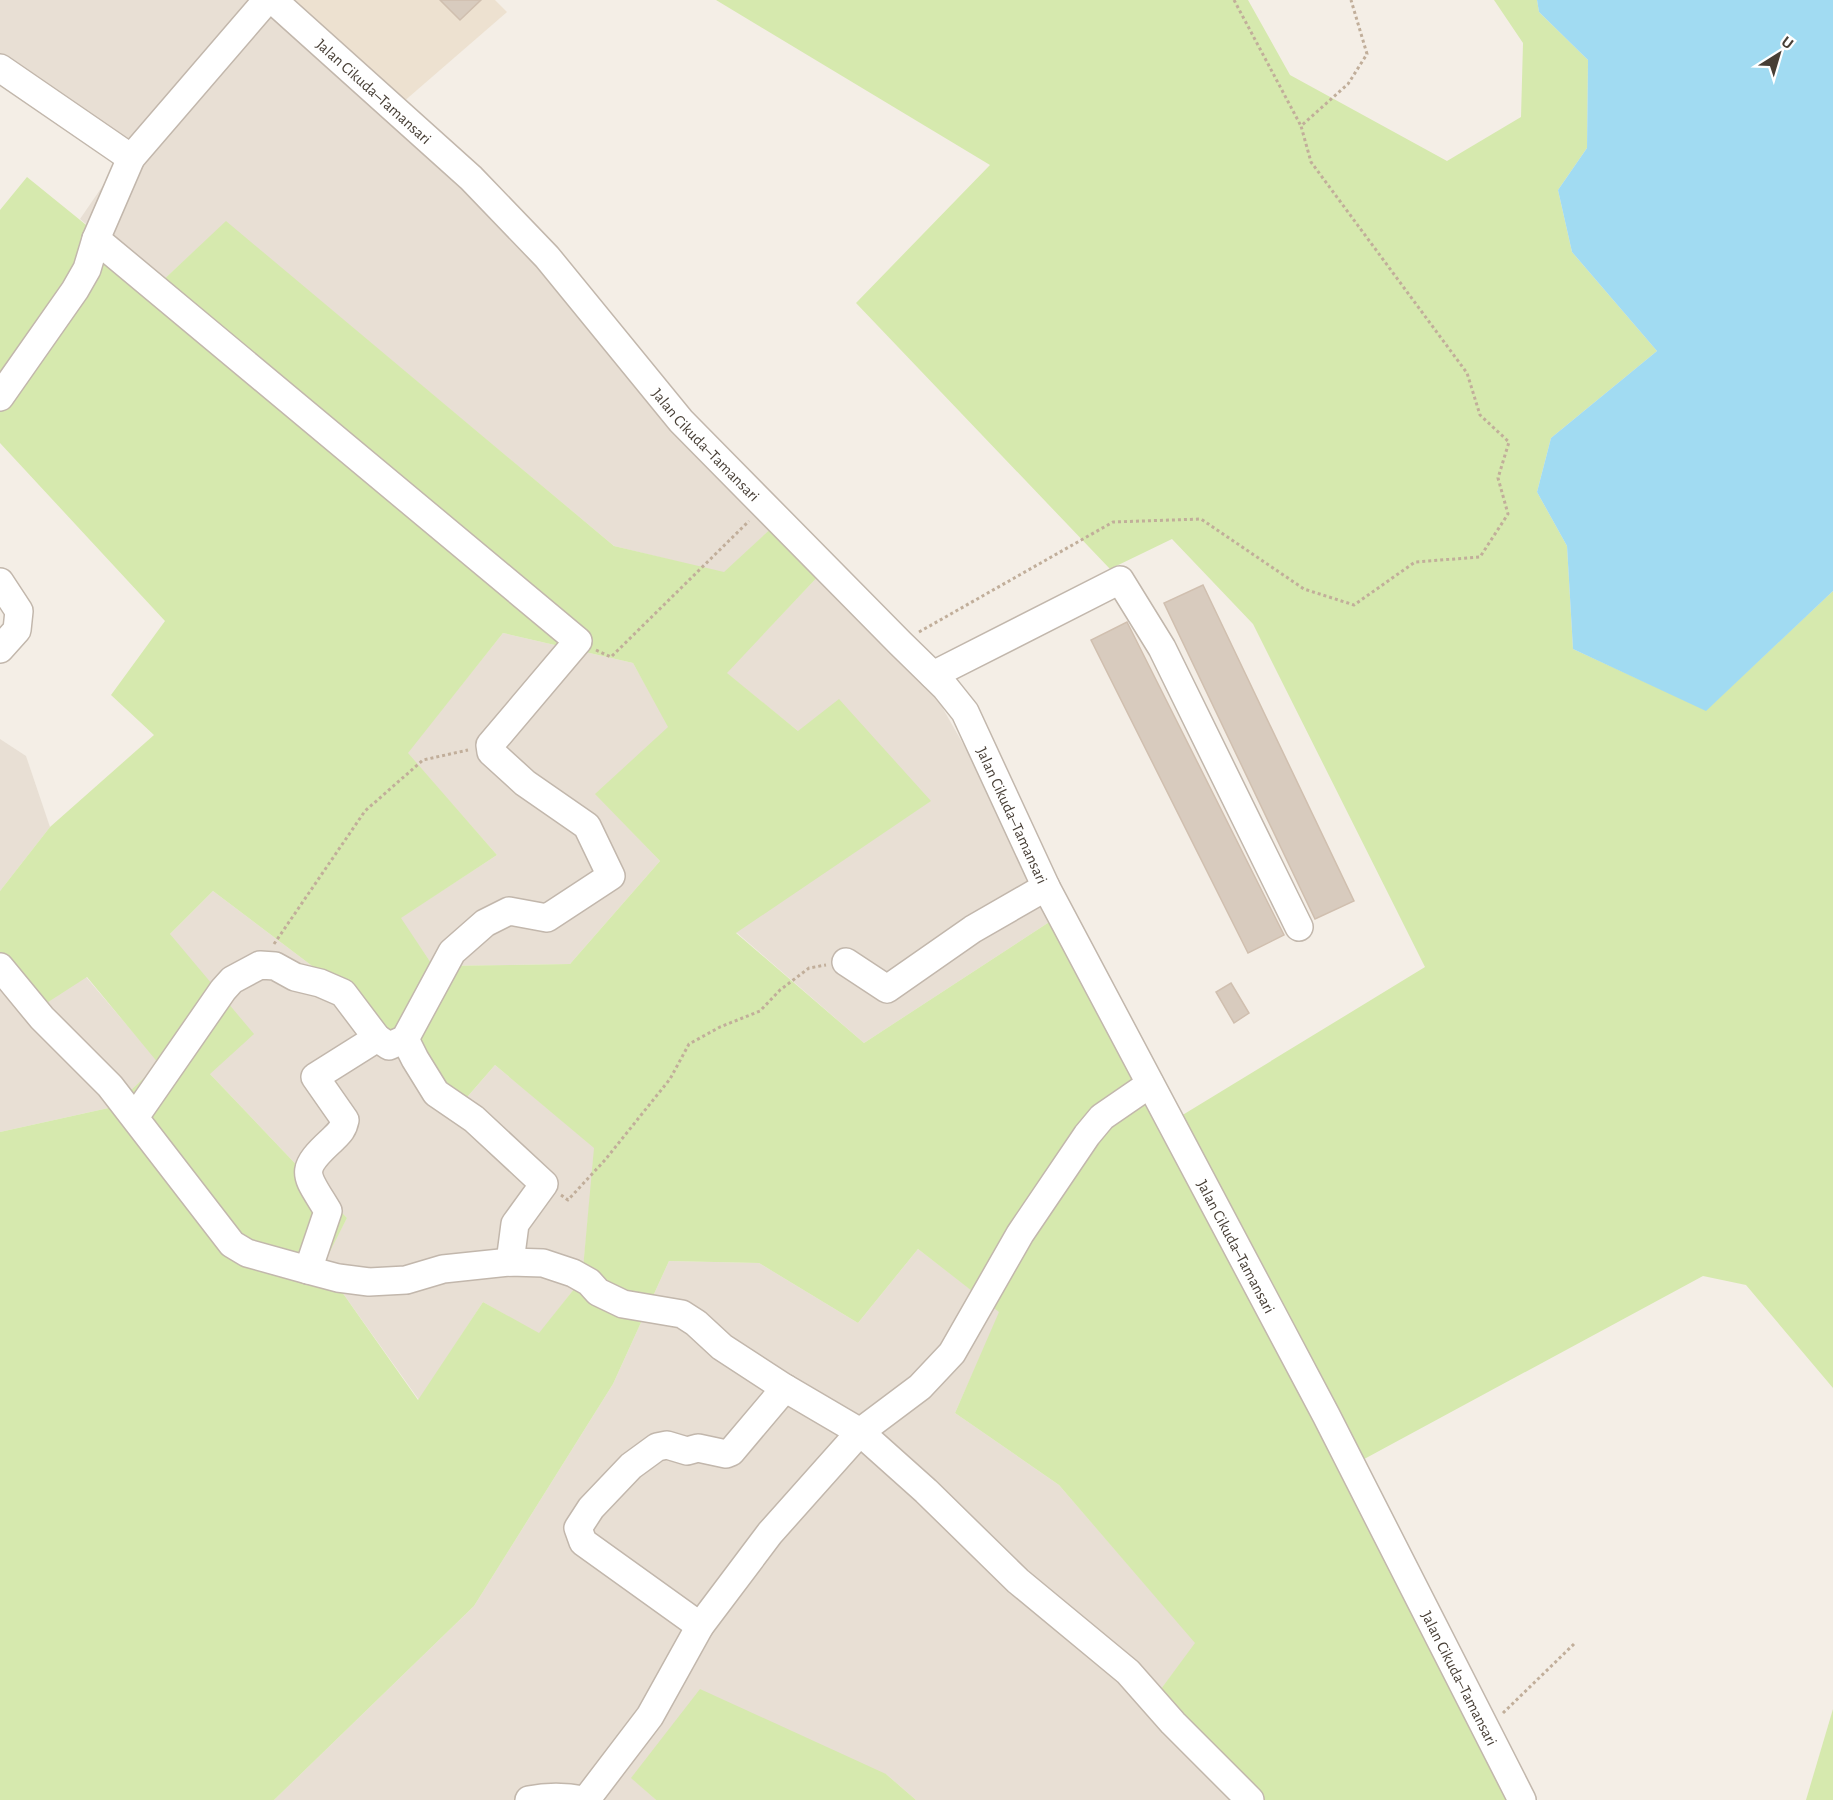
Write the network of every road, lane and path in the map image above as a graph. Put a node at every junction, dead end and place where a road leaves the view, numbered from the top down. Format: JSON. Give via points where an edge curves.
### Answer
{"nodes":[{"id":1,"x":267,"y":0,"type":"edge"},
{"id":2,"x":273,"y":0,"type":"edge"},
{"id":3,"x":1234,"y":0,"type":"edge"},
{"id":4,"x":1351,"y":0,"type":"edge"},
{"id":5,"x":0,"y":68,"type":"edge"},
{"id":6,"x":1301,"y":126,"type":"junction"},
{"id":7,"x":131,"y":158,"type":"junction"},
{"id":8,"x":96,"y":239,"type":"junction"},
{"id":9,"x":0,"y":397,"type":"edge"},
{"id":10,"x":765,"y":506,"type":"junction"},
{"id":11,"x":0,"y":582,"type":"edge"},
{"id":12,"x":578,"y":642,"type":"junction"},
{"id":13,"x":900,"y":644,"type":"junction"},
{"id":14,"x":0,"y":649,"type":"edge"},
{"id":15,"x":933,"y":675,"type":"junction"},
{"id":16,"x":490,"y":745,"type":"junction"},
{"id":17,"x":1046,"y":886,"type":"junction"},
{"id":18,"x":1299,"y":927,"type":"dead end"},
{"id":19,"x":846,"y":962,"type":"joint"},
{"id":20,"x":260,"y":965,"type":"junction"},
{"id":21,"x":0,"y":967,"type":"edge"},
{"id":22,"x":377,"y":1038,"type":"junction"},
{"id":23,"x":405,"y":1039,"type":"junction"},
{"id":24,"x":1150,"y":1084,"type":"junction"},
{"id":25,"x":135,"y":1117,"type":"junction"},
{"id":26,"x":544,"y":1184,"type":"junction"},
{"id":27,"x":510,"y":1262,"type":"junction"},
{"id":28,"x":308,"y":1270,"type":"junction"},
{"id":29,"x":785,"y":1388,"type":"junction"},
{"id":30,"x":860,"y":1432,"type":"junction"},
{"id":31,"x":700,"y":1626,"type":"junction"},
{"id":32,"x":1575,"y":1644,"type":"dead end"},
{"id":33,"x":1486,"y":1729,"type":"junction"},
{"id":34,"x":529,"y":1800,"type":"edge"},
{"id":35,"x":585,"y":1800,"type":"edge"},
{"id":36,"x":1250,"y":1800,"type":"edge"},
{"id":37,"x":1522,"y":1800,"type":"edge"}],
"edges":[{"from":1,"to":7,"type":"street"},
{"from":2,"to":10,"type":"street","name":"Jalan Cikuda–Tamansari","via":[[471,178],[547,257],[681,421]]},
{"from":3,"to":6,"type":"path"},
{"from":4,"to":6,"type":"path","via":[[1367,54],[1348,84]]},
{"from":5,"to":7,"type":"street"},
{"from":6,"to":13,"type":"path","via":[[1311,162],[1467,373],[1480,416],[1509,442],[1498,478],[1508,514],[1479,558],[1415,562],[1354,605],[1304,589],[1201,519],[1113,522]]},
{"from":7,"to":8,"type":"street"},
{"from":8,"to":9,"type":"street","via":[[87,269],[75,290]]},
{"from":8,"to":12,"type":"street"},
{"from":10,"to":12,"type":"path","via":[[611,657]]},
{"from":10,"to":13,"type":"street","name":"Jalan Cikuda–Tamansari"},
{"from":11,"to":14,"type":"street","via":[[19,611],[17,630]]},
{"from":12,"to":16,"type":"street"},
{"from":13,"to":15,"type":"street","name":"Jalan Cikuda–Tamansari"},
{"from":15,"to":17,"type":"street","name":"Jalan Cikuda–Tamansari","via":[[965,712]]},
{"from":15,"to":18,"type":"street","via":[[1120,580],[1162,648]]},
{"from":16,"to":20,"type":"path","via":[[423,760],[366,811]]},
{"from":16,"to":23,"type":"street","via":[[491,752],[525,783],[587,826],[611,876],[547,918],[509,911],[485,923],[452,952]]},
{"from":17,"to":19,"type":"street","via":[[973,929],[887,989]]},
{"from":17,"to":24,"type":"street","name":"Jalan Cikuda–Tamansari"},
{"from":19,"to":26,"type":"path","via":[[809,968],[760,1011],[689,1044],[670,1079],[568,1200]]},
{"from":20,"to":22,"type":"street","via":[[275,966],[343,993]]},
{"from":20,"to":25,"type":"street","via":[[232,980],[223,990]]},
{"from":21,"to":25,"type":"street"},
{"from":22,"to":23,"type":"street","via":[[389,1046]]},
{"from":22,"to":28,"type":"street","via":[[315,1077],[345,1120],[342,1130],[313,1158],[308,1170],[328,1211]]},
{"from":23,"to":26,"type":"street","via":[[436,1093],[474,1119]]},
{"from":24,"to":30,"type":"street","via":[[1102,1117],[1087,1135],[1020,1234],[952,1353],[920,1387]]},
{"from":24,"to":33,"type":"street","name":"Jalan Cikuda–Tamansari","via":[[1326,1415]]},
{"from":25,"to":28,"type":"street","via":[[232,1244],[247,1253]]},
{"from":26,"to":27,"type":"street","via":[[515,1224]]},
{"from":27,"to":28,"type":"street","via":[[443,1269],[406,1280],[369,1282]]},
{"from":27,"to":29,"type":"street","via":[[543,1263],[573,1273],[623,1304],[682,1314],[722,1347]]},
{"from":29,"to":30,"type":"street"},
{"from":29,"to":31,"type":"street","via":[[731,1452],[657,1447],[623,1475],[591,1508],[578,1528],[583,1542]]},
{"from":30,"to":31,"type":"street","via":[[770,1533]]},
{"from":30,"to":36,"type":"street","via":[[1018,1581],[1128,1672]]},
{"from":31,"to":35,"type":"street","via":[[650,1716]]},
{"from":32,"to":33,"type":"path"},
{"from":33,"to":37,"type":"street","name":"Jalan Cikuda–Tamansari"},
{"from":34,"to":35,"type":"street","via":[[565,1796]]}]}
